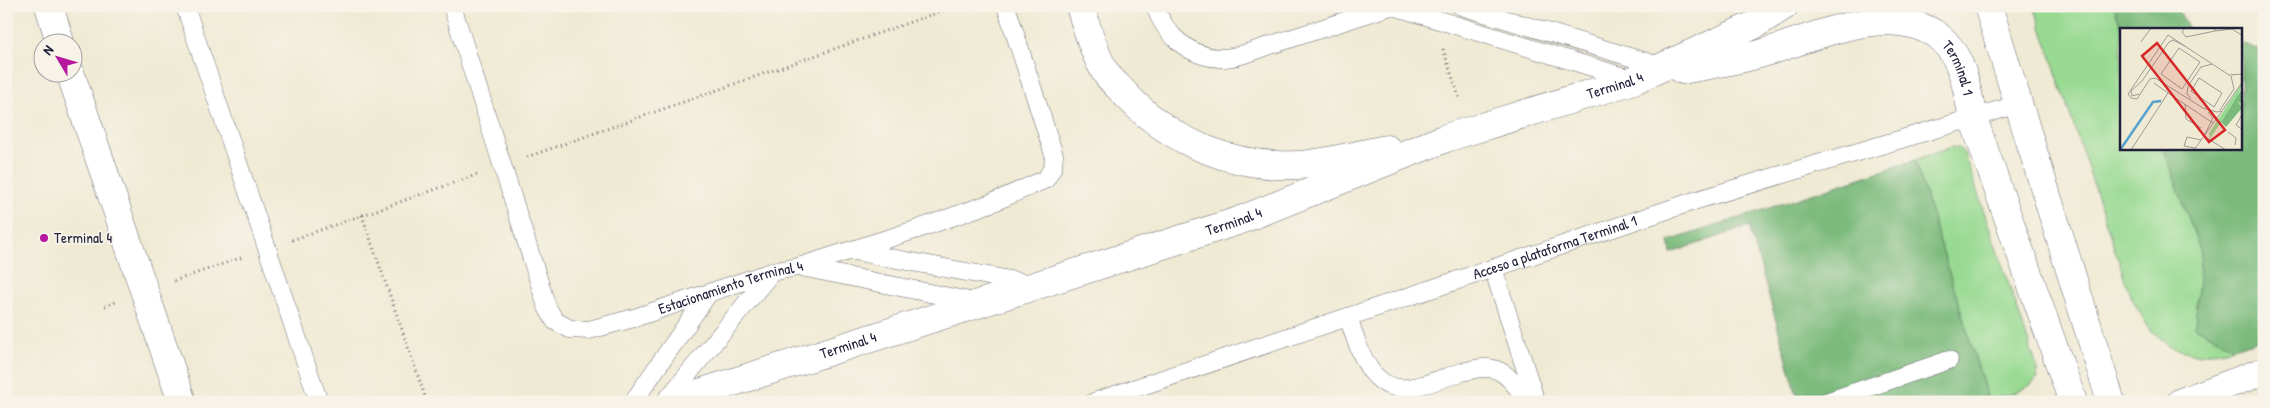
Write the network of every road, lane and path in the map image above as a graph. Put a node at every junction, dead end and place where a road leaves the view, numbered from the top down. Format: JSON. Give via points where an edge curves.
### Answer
{"nodes":[{"id":1,"x":49,"y":6,"type":"edge"},
{"id":2,"x":185,"y":6,"type":"edge"},
{"id":3,"x":452,"y":6,"type":"edge"},
{"id":4,"x":956,"y":6,"type":"edge"},
{"id":5,"x":1006,"y":6,"type":"edge"},
{"id":6,"x":1080,"y":6,"type":"edge"},
{"id":7,"x":1156,"y":6,"type":"edge"},
{"id":8,"x":1392,"y":6,"type":"edge"},
{"id":9,"x":1461,"y":6,"type":"edge"},
{"id":10,"x":1784,"y":6,"type":"edge"},
{"id":11,"x":1988,"y":6,"type":"edge"},
{"id":12,"x":57,"y":32,"type":"edge"},
{"id":13,"x":1441,"y":44,"type":"dead end"},
{"id":14,"x":1664,"y":66,"type":"junction"},
{"id":15,"x":1634,"y":80,"type":"junction"},
{"id":16,"x":73,"y":82,"type":"edge"},
{"id":17,"x":2020,"y":104,"type":"junction"},
{"id":18,"x":1974,"y":118,"type":"junction"},
{"id":19,"x":1458,"y":134,"type":"junction"},
{"id":20,"x":503,"y":165,"type":"junction"},
{"id":21,"x":362,"y":215,"type":"junction"},
{"id":22,"x":267,"y":249,"type":"junction"},
{"id":23,"x":849,"y":251,"type":"junction"},
{"id":24,"x":798,"y":267,"type":"junction"},
{"id":25,"x":1493,"y":268,"type":"junction"},
{"id":26,"x":771,"y":272,"type":"junction"},
{"id":27,"x":1037,"y":286,"type":"junction"},
{"id":28,"x":144,"y":292,"type":"junction"},
{"id":29,"x":708,"y":294,"type":"junction"},
{"id":30,"x":980,"y":304,"type":"junction"},
{"id":31,"x":105,"y":306,"type":"dead end"},
{"id":32,"x":1348,"y":317,"type":"junction"},
{"id":33,"x":1949,"y":360,"type":"dead end"},
{"id":34,"x":2264,"y":371,"type":"edge"},
{"id":35,"x":182,"y":402,"type":"edge"},
{"id":36,"x":319,"y":402,"type":"edge"},
{"id":37,"x":427,"y":402,"type":"edge"},
{"id":38,"x":633,"y":402,"type":"edge"},
{"id":39,"x":664,"y":402,"type":"edge"},
{"id":40,"x":672,"y":402,"type":"edge"},
{"id":41,"x":1094,"y":402,"type":"edge"},
{"id":42,"x":1528,"y":402,"type":"edge"},
{"id":43,"x":1536,"y":402,"type":"edge"},
{"id":44,"x":1826,"y":402,"type":"edge"},
{"id":45,"x":2072,"y":402,"type":"edge"},
{"id":46,"x":2111,"y":402,"type":"edge"},
{"id":47,"x":2181,"y":402,"type":"edge"}],
"edges":[{"from":1,"to":12,"type":"street"},
{"from":2,"to":22,"type":"lane"},
{"from":3,"to":20,"type":"lane","name":"Estacionamiento Terminal 4"},
{"from":4,"to":20,"type":"path"},
{"from":5,"to":23,"type":"lane","name":"Estacionamiento Terminal 4","via":[[1054,155],[1053,167],[1046,178],[994,202]]},
{"from":6,"to":19,"type":"street","via":[[1108,76],[1140,110],[1201,149],[1246,162],[1297,165]]},
{"from":7,"to":8,"type":"lane","via":[[1161,23],[1172,36],[1188,48],[1221,58]]},
{"from":8,"to":15,"type":"lane"},
{"from":9,"to":14,"type":"lane"},
{"from":10,"to":14,"type":"street","name":"Terminal 4","via":[[1754,25]]},
{"from":11,"to":17,"type":"street"},
{"from":13,"to":19,"type":"path"},
{"from":14,"to":15,"type":"street","name":"Terminal 4"},
{"from":15,"to":18,"type":"street","name":"Terminal 1","via":[[1759,54],[1841,27],[1884,18],[1915,24],[1938,36],[1953,53],[1962,72]]},
{"from":15,"to":19,"type":"street","name":"Terminal 4"},
{"from":16,"to":28,"type":"street"},
{"from":17,"to":18,"type":"lane","name":"Acceso a plataforma Terminal 1"},
{"from":17,"to":46,"type":"street"},
{"from":18,"to":25,"type":"lane","name":"Acceso a plataforma Terminal 1","via":[[1697,200]]},
{"from":18,"to":45,"type":"street","name":"Terminal 1"},
{"from":19,"to":27,"type":"street","name":"Terminal 4","via":[[1238,221]]},
{"from":20,"to":21,"type":"path"},
{"from":20,"to":29,"type":"lane","name":"Estacionamiento Terminal 4","via":[[547,307],[555,321],[570,329],[589,330]]},
{"from":21,"to":22,"type":"path"},
{"from":21,"to":37,"type":"path"},
{"from":22,"to":28,"type":"path"},
{"from":22,"to":36,"type":"lane"},
{"from":23,"to":24,"type":"lane","name":"Estacionamiento Terminal 4"},
{"from":23,"to":27,"type":"lane"},
{"from":24,"to":26,"type":"lane","name":"Estacionamiento Terminal 4"},
{"from":24,"to":30,"type":"lane"},
{"from":25,"to":32,"type":"lane","name":"Acceso a plataforma Terminal 1"},
{"from":25,"to":43,"type":"lane"},
{"from":26,"to":29,"type":"lane","name":"Estacionamiento Terminal 4"},
{"from":26,"to":39,"type":"lane"},
{"from":27,"to":30,"type":"street","name":"Terminal 4"},
{"from":28,"to":31,"type":"path"},
{"from":28,"to":35,"type":"street"},
{"from":29,"to":38,"type":"lane"},
{"from":30,"to":40,"type":"street","name":"Terminal 4"},
{"from":32,"to":41,"type":"lane","name":"Acceso a plataforma Terminal 1"},
{"from":32,"to":42,"type":"lane","via":[[1363,360],[1380,380],[1391,386],[1406,388],[1472,369],[1488,368],[1510,379]]},
{"from":33,"to":44,"type":"lane"},
{"from":34,"to":47,"type":"street"}]}
